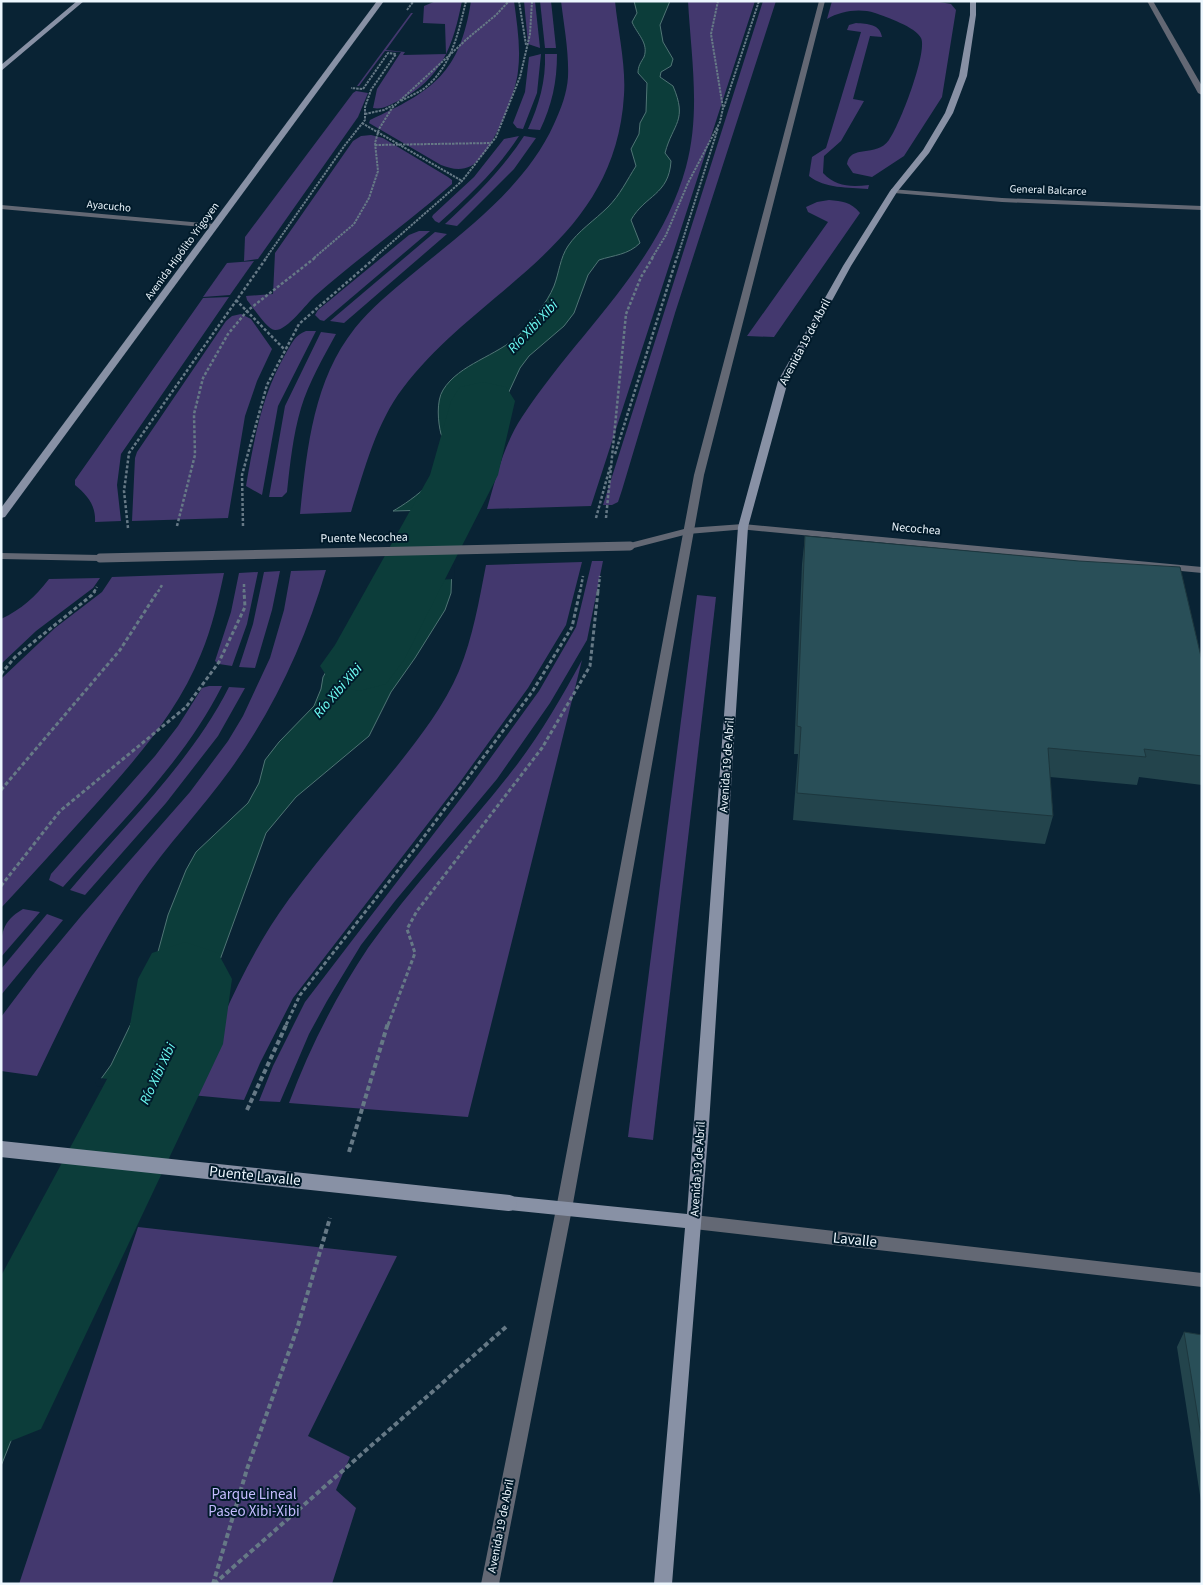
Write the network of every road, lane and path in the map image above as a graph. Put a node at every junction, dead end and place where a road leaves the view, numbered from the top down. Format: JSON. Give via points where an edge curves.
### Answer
{"nodes":[{"id":1,"x":81,"y":1,"type":"edge"},
{"id":2,"x":381,"y":1,"type":"edge"},
{"id":3,"x":466,"y":1,"type":"edge"},
{"id":4,"x":509,"y":1,"type":"edge"},
{"id":5,"x":519,"y":1,"type":"edge"},
{"id":6,"x":532,"y":1,"type":"edge"},
{"id":7,"x":718,"y":1,"type":"edge"},
{"id":8,"x":758,"y":1,"type":"edge"},
{"id":9,"x":822,"y":1,"type":"edge"},
{"id":10,"x":974,"y":1,"type":"edge"},
{"id":11,"x":1150,"y":1,"type":"edge"},
{"id":12,"x":413,"y":2,"type":"edge"},
{"id":13,"x":407,"y":10,"type":"dead end"},
{"id":14,"x":526,"y":48,"type":"junction"},
{"id":15,"x":454,"y":51,"type":"junction"},
{"id":16,"x":1,"y":69,"type":"edge"},
{"id":17,"x":357,"y":81,"type":"dead end"},
{"id":18,"x":1202,"y":94,"type":"edge"},
{"id":19,"x":396,"y":103,"type":"junction"},
{"id":20,"x":723,"y":108,"type":"junction"},
{"id":21,"x":365,"y":114,"type":"junction"},
{"id":22,"x":720,"y":122,"type":"junction"},
{"id":23,"x":362,"y":123,"type":"junction"},
{"id":24,"x":378,"y":132,"type":"junction"},
{"id":25,"x":492,"y":143,"type":"junction"},
{"id":26,"x":399,"y":144,"type":"junction"},
{"id":27,"x":375,"y":145,"type":"junction"},
{"id":28,"x":462,"y":181,"type":"junction"},
{"id":29,"x":894,"y":191,"type":"junction"},
{"id":30,"x":1,"y":207,"type":"edge"},
{"id":31,"x":1202,"y":208,"type":"edge"},
{"id":32,"x":214,"y":226,"type":"junction"},
{"id":33,"x":236,"y":300,"type":"junction"},
{"id":34,"x":247,"y":311,"type":"junction"},
{"id":35,"x":285,"y":350,"type":"junction"},
{"id":36,"x":613,"y":460,"type":"junction"},
{"id":37,"x":1,"y":515,"type":"edge"},
{"id":38,"x":606,"y":521,"type":"dead end"},
{"id":39,"x":595,"y":522,"type":"dead end"},
{"id":40,"x":743,"y":527,"type":"junction"},
{"id":41,"x":128,"y":529,"type":"dead end"},
{"id":42,"x":176,"y":531,"type":"dead end"},
{"id":43,"x":688,"y":531,"type":"junction"},
{"id":44,"x":243,"y":532,"type":"dead end"},
{"id":45,"x":630,"y":546,"type":"joint"},
{"id":46,"x":1,"y":556,"type":"edge"},
{"id":47,"x":601,"y":569,"type":"dead end"},
{"id":48,"x":584,"y":570,"type":"dead end"},
{"id":49,"x":1202,"y":570,"type":"edge"},
{"id":50,"x":164,"y":578,"type":"dead end"},
{"id":51,"x":101,"y":579,"type":"dead end"},
{"id":52,"x":244,"y":579,"type":"dead end"},
{"id":53,"x":1,"y":674,"type":"edge"},
{"id":54,"x":1,"y":790,"type":"edge"},
{"id":55,"x":1,"y":886,"type":"edge"},
{"id":56,"x":247,"y":1110,"type":"dead end"},
{"id":57,"x":1,"y":1149,"type":"edge"},
{"id":58,"x":346,"y":1161,"type":"dead end"},
{"id":59,"x":508,"y":1203,"type":"joint"},
{"id":60,"x":564,"y":1208,"type":"junction"},
{"id":61,"x":330,"y":1217,"type":"dead end"},
{"id":62,"x":694,"y":1222,"type":"junction"},
{"id":63,"x":1202,"y":1280,"type":"edge"},
{"id":64,"x":506,"y":1326,"type":"dead end"},
{"id":65,"x":213,"y":1584,"type":"edge"},
{"id":66,"x":490,"y":1584,"type":"edge"},
{"id":67,"x":663,"y":1584,"type":"edge"}],
"edges":[{"from":1,"to":16,"type":"main road"},
{"from":2,"to":32,"type":"main road","name":"Avenida Hipólito Yrigoyen"},
{"from":3,"to":15,"type":"path"},
{"from":4,"to":15,"type":"path"},
{"from":5,"to":14,"type":"path"},
{"from":6,"to":14,"type":"path"},
{"from":7,"to":20,"type":"path","via":[[711,34]]},
{"from":8,"to":20,"type":"path"},
{"from":9,"to":43,"type":"street","name":"Avenida 19 de Abril","via":[[699,475]]},
{"from":10,"to":29,"type":"main road","name":"Avenida 19 de Abril","via":[[963,76],[949,113],[926,151]]},
{"from":11,"to":18,"type":"street"},
{"from":12,"to":13,"type":"path"},
{"from":14,"to":25,"type":"path","via":[[520,77]]},
{"from":15,"to":19,"type":"path"},
{"from":15,"to":19,"type":"path","via":[[446,65],[425,87]]},
{"from":17,"to":21,"type":"path","via":[[351,89],[363,89],[388,53],[396,54],[371,90]]},
{"from":19,"to":21,"type":"path","via":[[384,110]]},
{"from":19,"to":24,"type":"path"},
{"from":20,"to":22,"type":"path"},
{"from":21,"to":23,"type":"path"},
{"from":22,"to":36,"type":"path"},
{"from":22,"to":36,"type":"path","via":[[688,183],[666,235],[641,277],[626,314]]},
{"from":23,"to":24,"type":"path"},
{"from":23,"to":33,"type":"path"},
{"from":24,"to":26,"type":"path"},
{"from":24,"to":27,"type":"path"},
{"from":25,"to":26,"type":"path"},
{"from":25,"to":28,"type":"path"},
{"from":26,"to":27,"type":"path"},
{"from":26,"to":28,"type":"path"},
{"from":27,"to":34,"type":"path","via":[[378,171],[369,198],[354,224]]},
{"from":28,"to":35,"type":"path","via":[[299,324]]},
{"from":29,"to":31,"type":"street","name":"General Balcarce","via":[[1002,200]]},
{"from":29,"to":40,"type":"main road","name":"Avenida 19 de Abril","via":[[847,266],[782,382]]},
{"from":30,"to":32,"type":"street","name":"Ayacucho"},
{"from":32,"to":37,"type":"main road","name":"Avenida Hipólito Yrigoyen"},
{"from":33,"to":34,"type":"path"},
{"from":33,"to":41,"type":"path","via":[[129,453],[124,491]]},
{"from":34,"to":35,"type":"path"},
{"from":34,"to":42,"type":"path","via":[[228,334],[203,378],[194,414],[195,455]]},
{"from":35,"to":44,"type":"path","via":[[267,385],[242,475]]},
{"from":36,"to":38,"type":"path"},
{"from":36,"to":39,"type":"path"},
{"from":40,"to":43,"type":"street","name":"Necochea"},
{"from":40,"to":49,"type":"street","name":"Necochea"},
{"from":40,"to":62,"type":"main road","name":"Avenida 19 de Abril"},
{"from":43,"to":45,"type":"street","name":"Necochea"},
{"from":43,"to":60,"type":"street","name":"Avenida 19 de Abril"},
{"from":45,"to":46,"type":"street","name":"Puente Necochea","bridge":true,"via":[[100,558]]},
{"from":47,"to":58,"type":"path","via":[[590,666],[542,748],[407,928],[415,953],[382,1040]]},
{"from":48,"to":56,"type":"path","via":[[572,627],[532,692],[300,995]]},
{"from":50,"to":54,"type":"path","via":[[161,588],[120,650]]},
{"from":51,"to":53,"type":"path","via":[[92,595],[15,656]]},
{"from":52,"to":55,"type":"path","via":[[245,607],[219,662],[186,707],[60,811]]},
{"from":57,"to":59,"type":"main road","name":"Puente Lavalle","bridge":true},
{"from":59,"to":60,"type":"main road","name":"Lavalle"},
{"from":60,"to":62,"type":"main road","name":"Lavalle"},
{"from":60,"to":66,"type":"street","name":"Avenida 19 de Abril"},
{"from":61,"to":65,"type":"path","via":[[297,1329],[247,1469]]},
{"from":62,"to":63,"type":"street","name":"Lavalle"},
{"from":62,"to":67,"type":"main road","name":"Avenida 19 de Abril"},
{"from":64,"to":65,"type":"path"}]}
